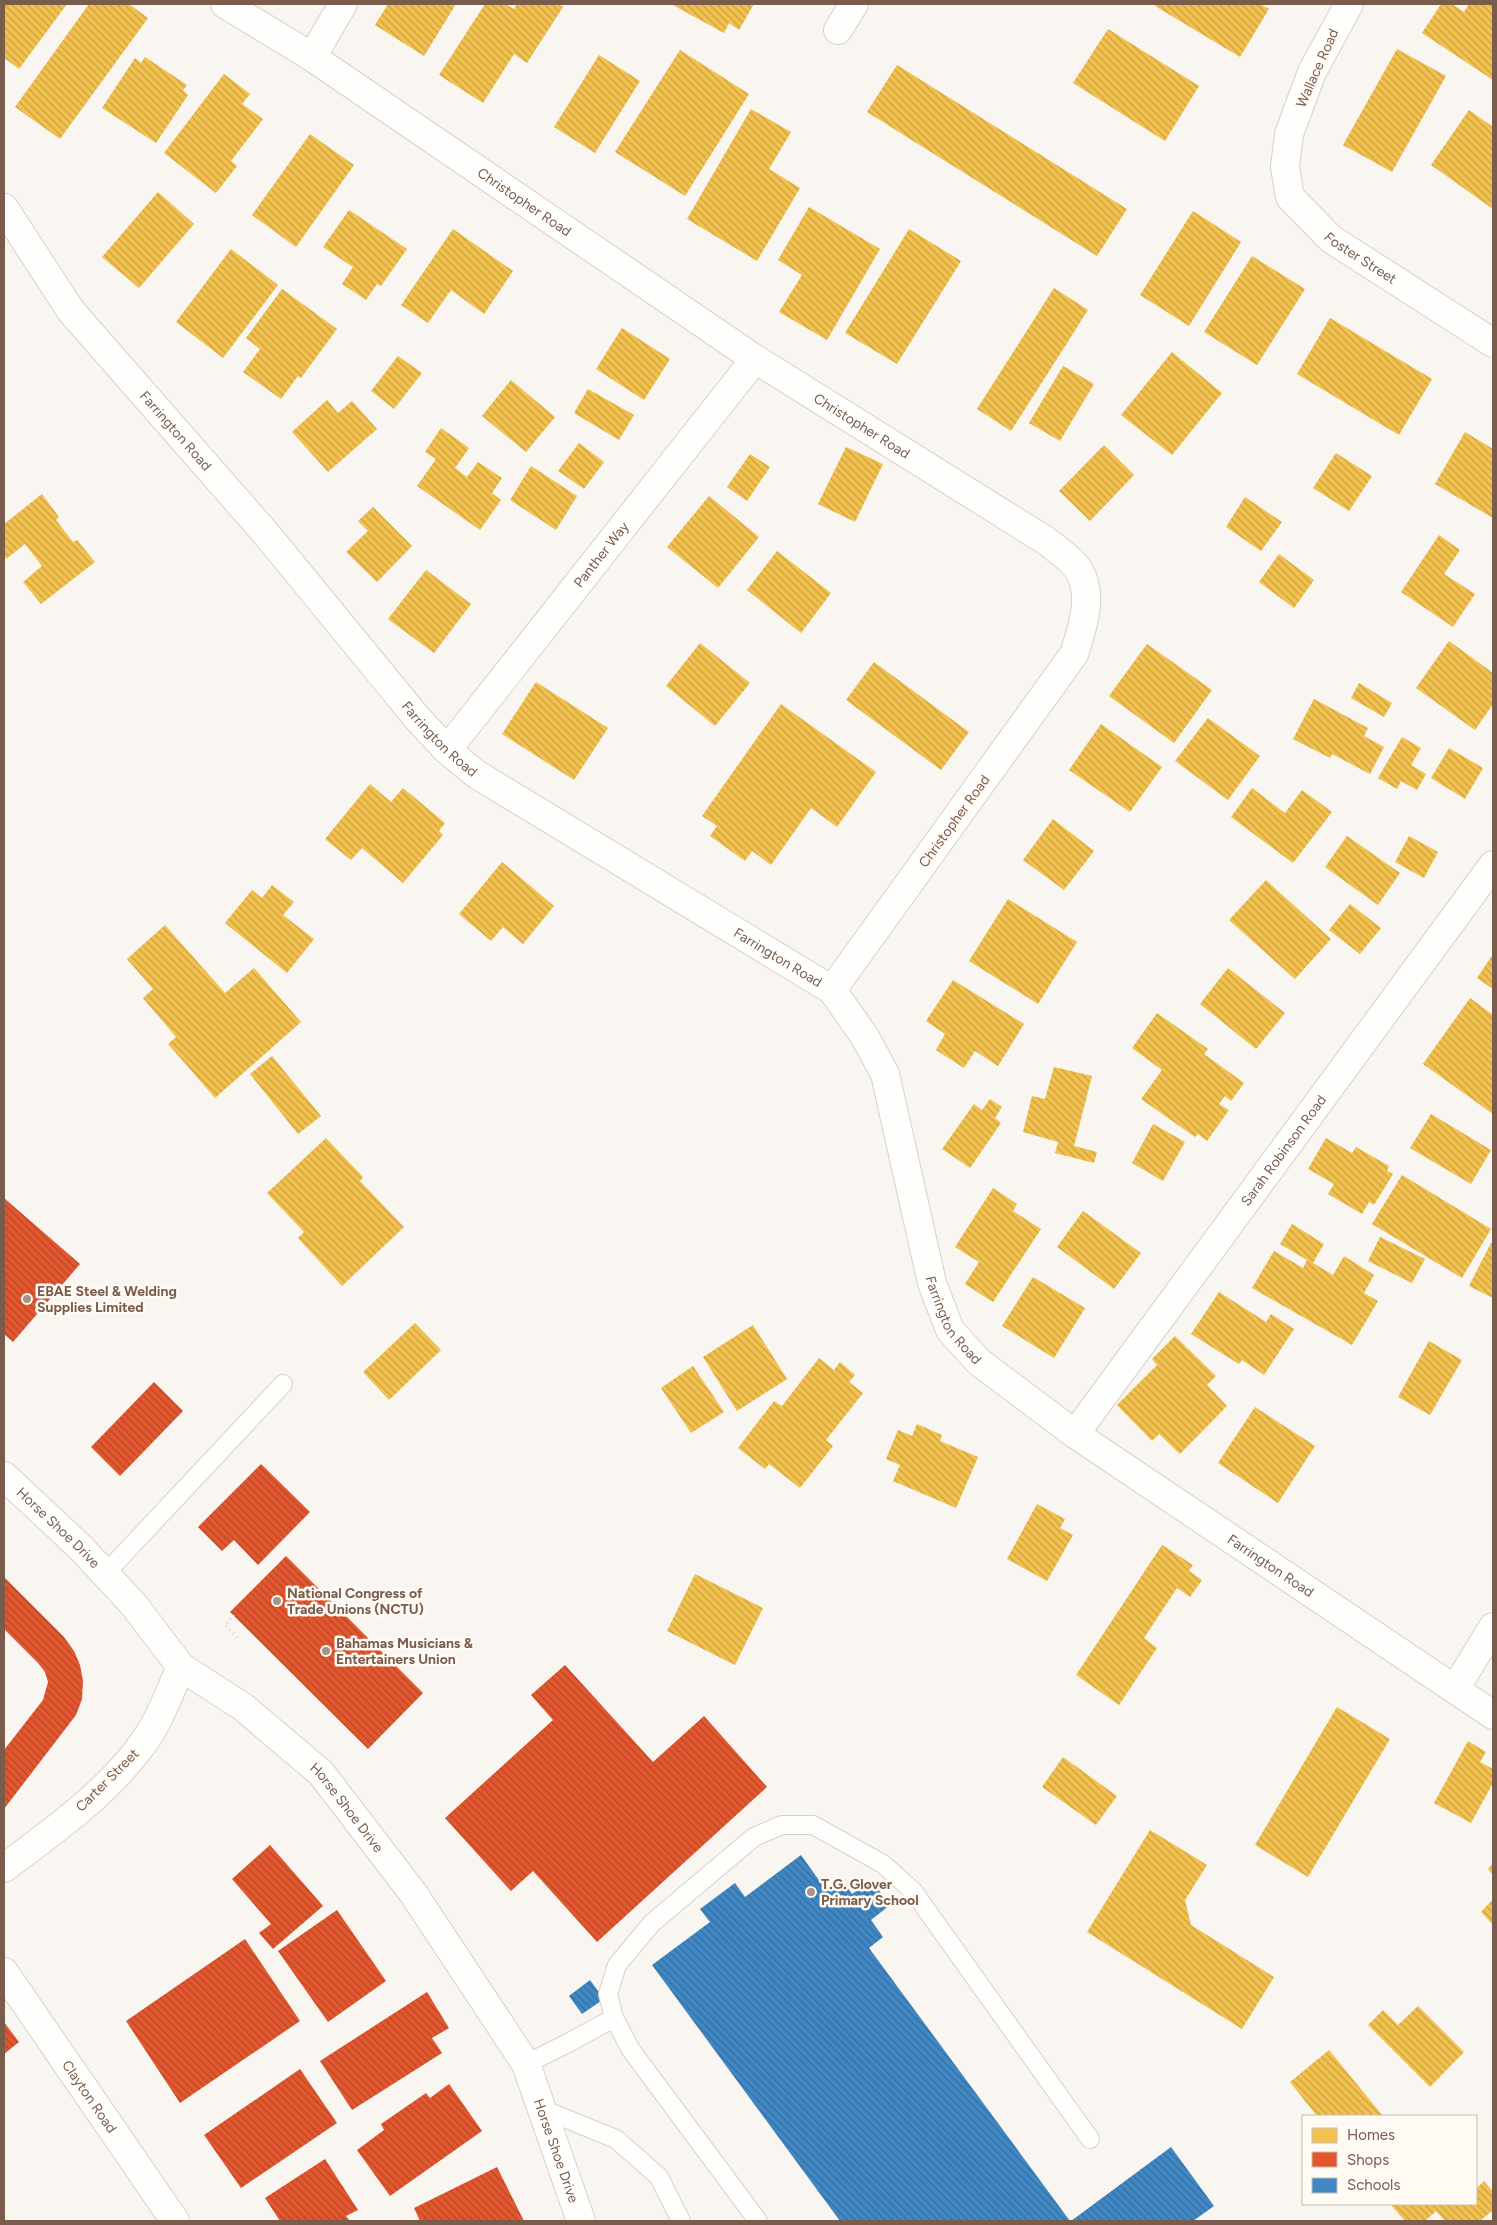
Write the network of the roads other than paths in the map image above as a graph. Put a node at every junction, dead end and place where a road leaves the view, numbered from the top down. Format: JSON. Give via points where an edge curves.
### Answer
{"nodes":[{"id":1,"x":225,"y":4,"type":"edge"},
{"id":2,"x":343,"y":4,"type":"edge"},
{"id":3,"x":854,"y":4,"type":"edge"},
{"id":4,"x":1348,"y":4,"type":"edge"},
{"id":5,"x":838,"y":30,"type":"dead end"},
{"id":6,"x":312,"y":57,"type":"junction"},
{"id":7,"x":1289,"y":134,"type":"joint"},
{"id":8,"x":4,"y":208,"type":"edge"},
{"id":9,"x":1493,"y":344,"type":"edge"},
{"id":10,"x":755,"y":359,"type":"junction"},
{"id":11,"x":447,"y":750,"type":"junction"},
{"id":12,"x":1493,"y":865,"type":"edge"},
{"id":13,"x":832,"y":990,"type":"junction"},
{"id":14,"x":283,"y":1384,"type":"dead end"},
{"id":15,"x":1075,"y":1434,"type":"junction"},
{"id":16,"x":4,"y":1476,"type":"edge"},
{"id":17,"x":104,"y":1575,"type":"junction"},
{"id":18,"x":1493,"y":1626,"type":"edge"},
{"id":19,"x":181,"y":1667,"type":"junction"},
{"id":20,"x":1456,"y":1690,"type":"junction"},
{"id":21,"x":1493,"y":1715,"type":"edge"},
{"id":22,"x":4,"y":1868,"type":"edge"},
{"id":23,"x":4,"y":1972,"type":"edge"},
{"id":24,"x":614,"y":2018,"type":"junction"},
{"id":25,"x":526,"y":2064,"type":"junction"},
{"id":26,"x":542,"y":2109,"type":"junction"},
{"id":27,"x":1090,"y":2139,"type":"dead end"},
{"id":28,"x":176,"y":2221,"type":"edge"},
{"id":29,"x":581,"y":2221,"type":"edge"},
{"id":30,"x":681,"y":2221,"type":"edge"},
{"id":31,"x":758,"y":2221,"type":"edge"}],
"edges":[{"from":1,"to":6,"type":"street","name":"Christopher Road"},
{"from":2,"to":6,"type":"street"},
{"from":3,"to":5,"type":"street"},
{"from":4,"to":7,"type":"street","name":"Wallace Road","via":[[1312,72]]},
{"from":6,"to":10,"type":"street","name":"Christopher Road"},
{"from":7,"to":9,"type":"street","name":"Foster Street","via":[[1285,167],[1290,197],[1331,239]]},
{"from":8,"to":11,"type":"street","name":"Farrington Road","via":[[71,310],[268,536]]},
{"from":10,"to":11,"type":"street","name":"Panther Way"},
{"from":10,"to":13,"type":"street","name":"Christopher Road","via":[[1045,540],[1074,564],[1086,589],[1086,619],[1074,654]]},
{"from":11,"to":13,"type":"street","name":"Farrington Road","via":[[476,774]]},
{"from":12,"to":15,"type":"street","name":"Sarah Robinson Road"},
{"from":13,"to":15,"type":"street","name":"Farrington Road","via":[[865,1037],[885,1074],[932,1284],[950,1330],[979,1362]]},
{"from":14,"to":17,"type":"lane"},
{"from":15,"to":20,"type":"street","name":"Farrington Road"},
{"from":16,"to":17,"type":"street","name":"Horse Shoe Drive","via":[[81,1548]]},
{"from":17,"to":19,"type":"street","name":"Horse Shoe Drive","via":[[134,1605]]},
{"from":18,"to":20,"type":"street"},
{"from":19,"to":22,"type":"street","name":"Carter Street","via":[[142,1745],[110,1781],[61,1825]]},
{"from":19,"to":25,"type":"street","name":"Horse Shoe Drive","via":[[243,1707],[321,1773],[413,1893]]},
{"from":20,"to":21,"type":"street","name":"Farrington Road"},
{"from":23,"to":28,"type":"street","name":"Clayton Road"},
{"from":24,"to":25,"type":"lane"},
{"from":24,"to":27,"type":"lane","via":[[608,1994],[617,1964],[652,1923],[754,1837],[782,1825],[813,1825],[883,1864],[913,1891]]},
{"from":24,"to":31,"type":"lane","via":[[631,2050]]},
{"from":25,"to":26,"type":"street","name":"Horse Shoe Drive"},
{"from":26,"to":29,"type":"street","name":"Horse Shoe Drive"},
{"from":26,"to":30,"type":"lane","via":[[616,2139],[659,2177]]}]}
